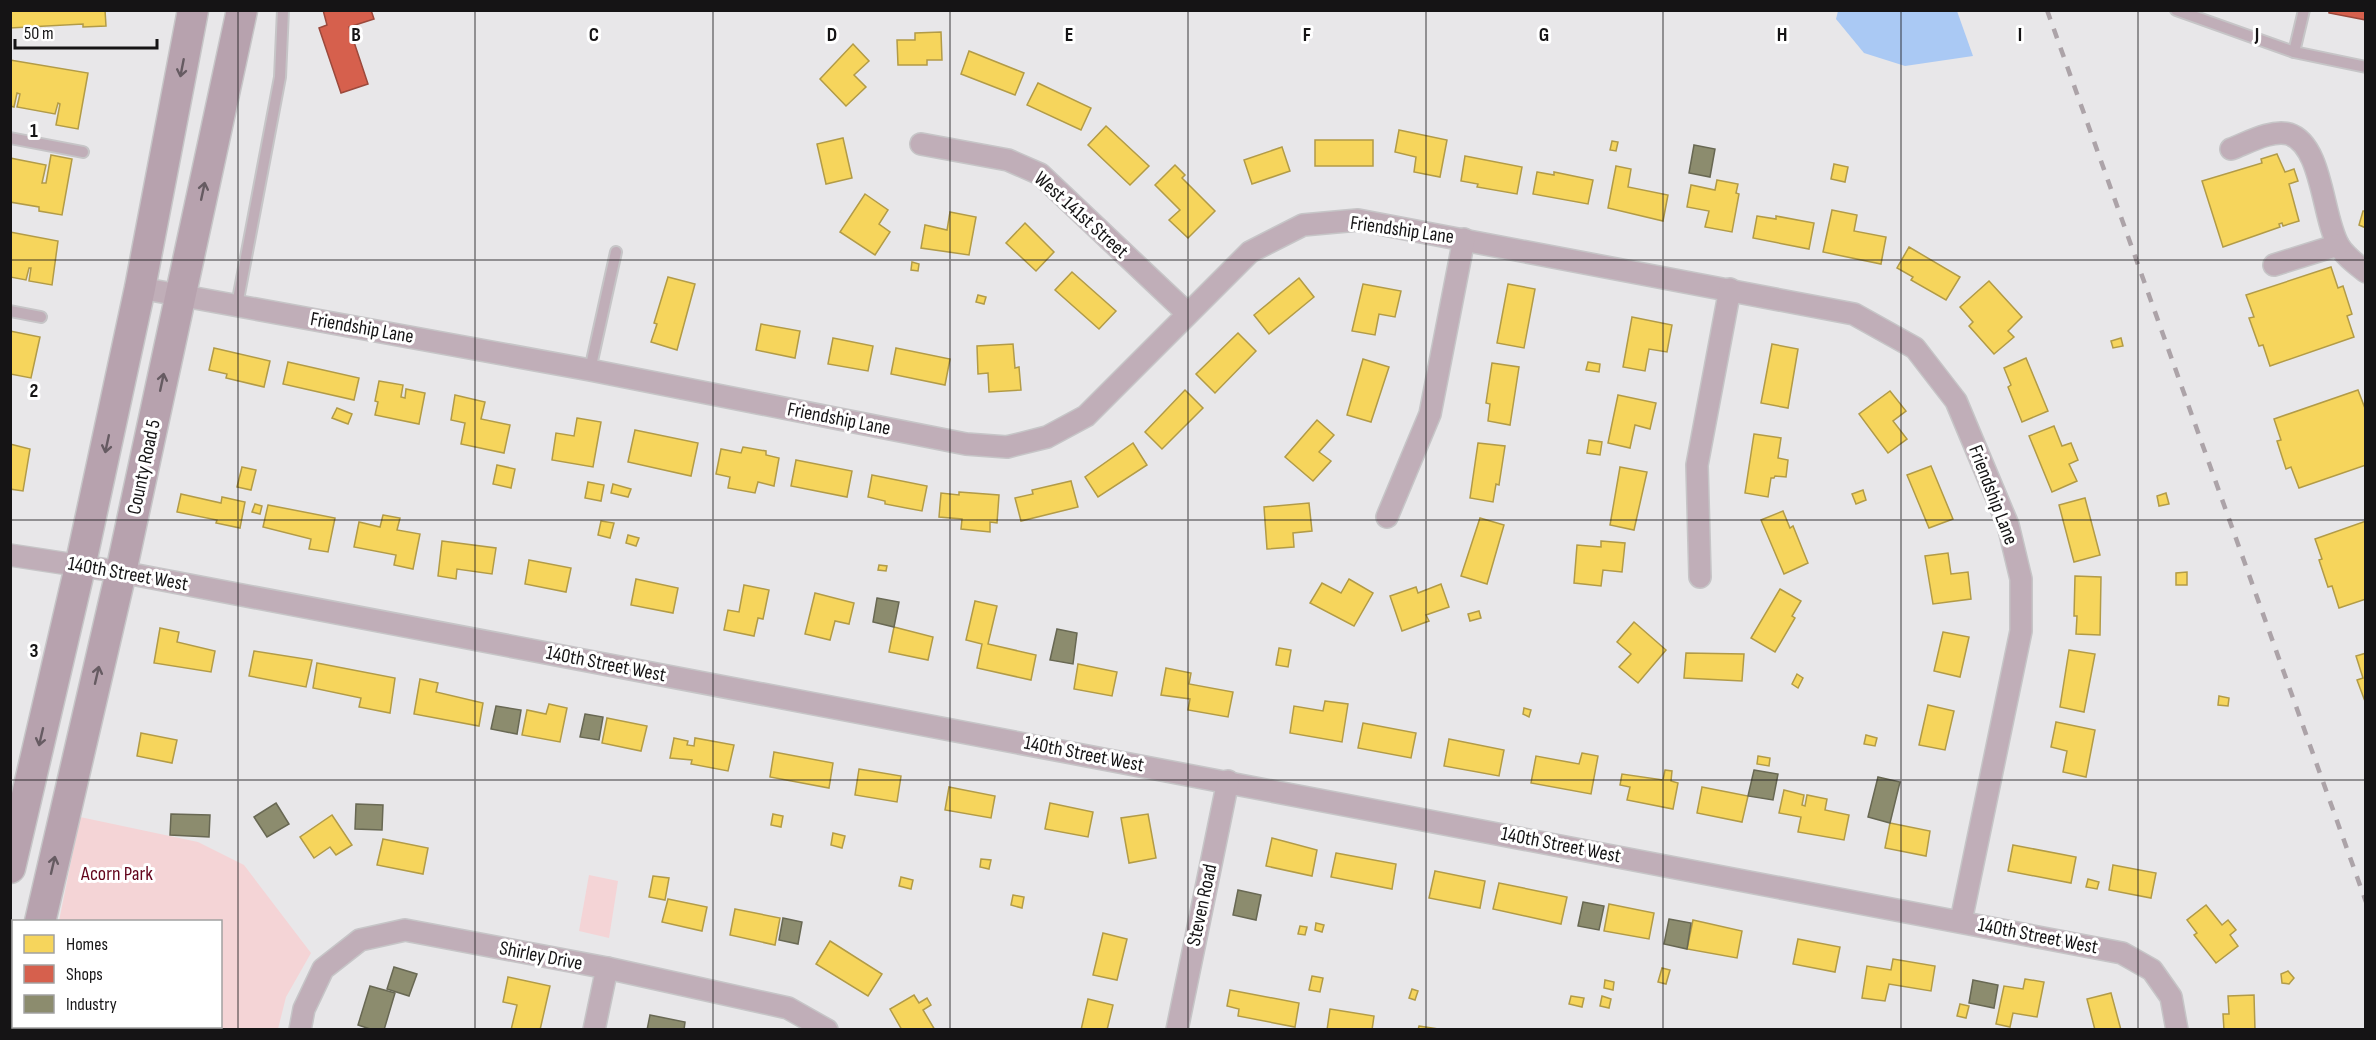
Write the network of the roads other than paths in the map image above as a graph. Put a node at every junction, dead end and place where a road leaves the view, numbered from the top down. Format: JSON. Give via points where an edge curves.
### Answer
{"nodes":[{"id":1,"x":193,"y":10,"type":"edge"},
{"id":2,"x":242,"y":10,"type":"edge"},
{"id":3,"x":282,"y":10,"type":"edge"},
{"id":4,"x":2176,"y":10,"type":"edge"},
{"id":5,"x":2304,"y":10,"type":"edge"},
{"id":6,"x":2294,"y":52,"type":"junction"},
{"id":7,"x":2366,"y":67,"type":"edge"},
{"id":8,"x":10,"y":138,"type":"edge"},
{"id":9,"x":921,"y":144,"type":"dead end"},
{"id":10,"x":2230,"y":149,"type":"dead end"},
{"id":11,"x":83,"y":152,"type":"dead end"},
{"id":12,"x":1464,"y":239,"type":"junction"},
{"id":13,"x":2338,"y":245,"type":"junction"},
{"id":14,"x":616,"y":252,"type":"dead end"},
{"id":15,"x":2274,"y":265,"type":"dead end"},
{"id":16,"x":2366,"y":272,"type":"edge"},
{"id":17,"x":140,"y":288,"type":"junction"},
{"id":18,"x":1730,"y":289,"type":"junction"},
{"id":19,"x":181,"y":294,"type":"junction"},
{"id":20,"x":237,"y":305,"type":"junction"},
{"id":21,"x":10,"y":311,"type":"edge"},
{"id":22,"x":1187,"y":313,"type":"junction"},
{"id":23,"x":41,"y":317,"type":"dead end"},
{"id":24,"x":590,"y":370,"type":"junction"},
{"id":25,"x":1387,"y":517,"type":"dead end"},
{"id":26,"x":10,"y":555,"type":"edge"},
{"id":27,"x":80,"y":567,"type":"junction"},
{"id":28,"x":121,"y":572,"type":"junction"},
{"id":29,"x":1700,"y":577,"type":"dead end"},
{"id":30,"x":1228,"y":781,"type":"junction"},
{"id":31,"x":10,"y":868,"type":"edge"},
{"id":32,"x":40,"y":920,"type":"edge"},
{"id":33,"x":1961,"y":921,"type":"junction"},
{"id":34,"x":607,"y":969,"type":"junction"},
{"id":35,"x":300,"y":1029,"type":"edge"},
{"id":36,"x":594,"y":1029,"type":"edge"},
{"id":37,"x":826,"y":1029,"type":"edge"},
{"id":38,"x":1177,"y":1029,"type":"edge"},
{"id":39,"x":2177,"y":1029,"type":"edge"}],
"edges":[{"from":1,"to":17,"type":"main road","name":"County Road 5","one_way":true},
{"from":19,"to":2,"type":"main road","name":"County Road 5","one_way":true},
{"from":3,"to":20,"type":"lane","via":[[280,77]]},
{"from":4,"to":6,"type":"lane"},
{"from":5,"to":6,"type":"lane"},
{"from":6,"to":7,"type":"lane"},
{"from":8,"to":11,"type":"lane"},
{"from":9,"to":22,"type":"street","name":"West 141st Street","via":[[1008,160],[1040,174]]},
{"from":10,"to":13,"type":"street","via":[[2270,135],[2288,134],[2302,141],[2311,155]]},
{"from":12,"to":18,"type":"street","name":"Friendship Lane"},
{"from":12,"to":22,"type":"street","name":"Friendship Lane","via":[[1358,220],[1303,225],[1250,252]]},
{"from":12,"to":25,"type":"street","name":"Friendship Lane","via":[[1430,414]]},
{"from":13,"to":15,"type":"street"},
{"from":13,"to":16,"type":"street"},
{"from":14,"to":24,"type":"lane"},
{"from":17,"to":19,"type":"street","name":"Friendship Lane"},
{"from":17,"to":27,"type":"main road","name":"County Road 5","one_way":true},
{"from":18,"to":29,"type":"street","via":[[1697,465]]},
{"from":18,"to":33,"type":"street","name":"Friendship Lane","via":[[1854,314],[1915,348],[1956,401],[2008,525],[2021,579],[2021,631]]},
{"from":19,"to":20,"type":"street","name":"Friendship Lane"},
{"from":28,"to":19,"type":"main road","name":"County Road 5","one_way":true},
{"from":20,"to":24,"type":"street","name":"Friendship Lane"},
{"from":21,"to":23,"type":"lane"},
{"from":22,"to":24,"type":"street","name":"Friendship Lane","via":[[1086,416],[1047,438],[1007,447],[966,444]]},
{"from":26,"to":27,"type":"street","name":"140th Street West"},
{"from":27,"to":28,"type":"street","name":"140th Street West"},
{"from":27,"to":31,"type":"main road","name":"County Road 5","one_way":true},
{"from":28,"to":30,"type":"street","name":"140th Street West"},
{"from":32,"to":28,"type":"main road","name":"County Road 5","one_way":true},
{"from":30,"to":33,"type":"street","name":"140th Street West"},
{"from":30,"to":38,"type":"street","name":"Steven Road"},
{"from":33,"to":39,"type":"street","name":"140th Street West","via":[[2122,953],[2152,970],[2171,997]]},
{"from":34,"to":35,"type":"street","name":"Shirley Drive","via":[[405,930],[360,940],[323,969],[304,1009]]},
{"from":34,"to":36,"type":"street"},
{"from":34,"to":37,"type":"street","name":"Shirley Drive","via":[[788,1008]]}]}
